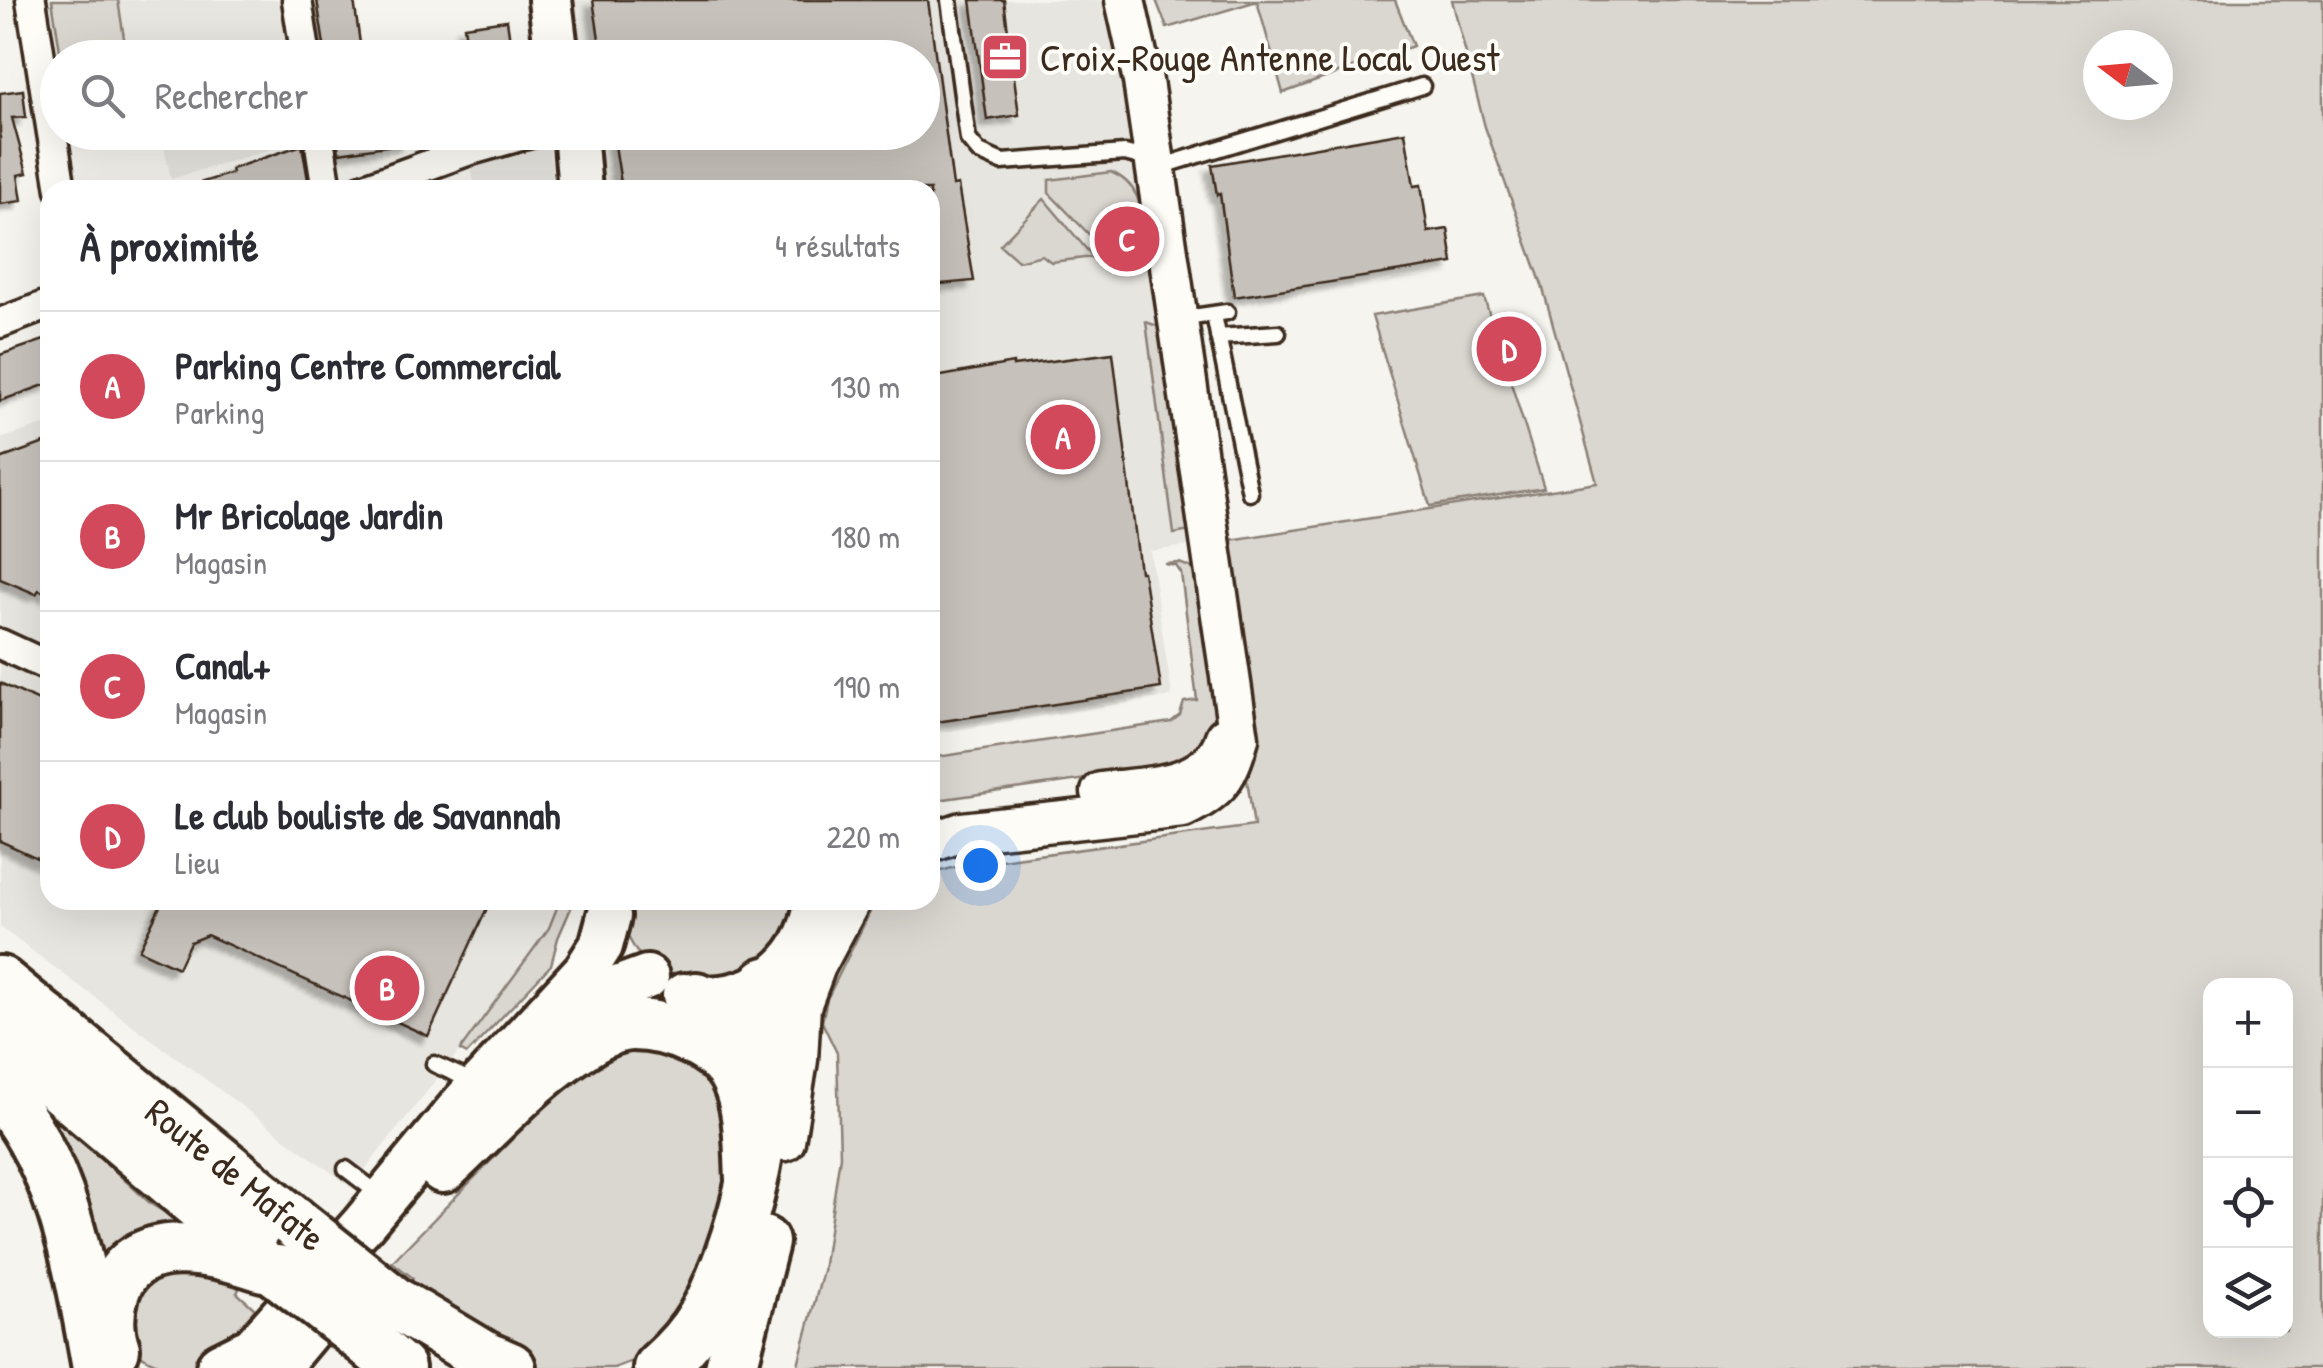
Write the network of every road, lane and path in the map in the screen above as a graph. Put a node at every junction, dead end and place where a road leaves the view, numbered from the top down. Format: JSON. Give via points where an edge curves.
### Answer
{"nodes":[{"id":1,"x":31,"y":0,"type":"edge"},
{"id":2,"x":296,"y":0,"type":"edge"},
{"id":3,"x":550,"y":0,"type":"edge"},
{"id":4,"x":560,"y":0,"type":"edge"},
{"id":5,"x":949,"y":0,"type":"edge"},
{"id":6,"x":1125,"y":0,"type":"edge"},
{"id":7,"x":303,"y":40,"type":"edge"},
{"id":8,"x":555,"y":40,"type":"edge"},
{"id":9,"x":565,"y":40,"type":"edge"},
{"id":10,"x":40,"y":57,"type":"edge"},
{"id":11,"x":1422,"y":86,"type":"dead end"},
{"id":12,"x":55,"y":150,"type":"edge"},
{"id":13,"x":321,"y":150,"type":"edge"},
{"id":14,"x":471,"y":150,"type":"edge"},
{"id":15,"x":561,"y":150,"type":"edge"},
{"id":16,"x":576,"y":150,"type":"edge"},
{"id":17,"x":1156,"y":168,"type":"junction"},
{"id":18,"x":59,"y":180,"type":"edge"},
{"id":19,"x":325,"y":180,"type":"edge"},
{"id":20,"x":387,"y":180,"type":"edge"},
{"id":21,"x":562,"y":180,"type":"edge"},
{"id":22,"x":579,"y":180,"type":"edge"},
{"id":23,"x":40,"y":308,"type":"edge"},
{"id":24,"x":1206,"y":315,"type":"junction"},
{"id":25,"x":0,"y":323,"type":"edge"},
{"id":26,"x":1278,"y":333,"type":"dead end"},
{"id":27,"x":1218,"y":337,"type":"junction"},
{"id":28,"x":1250,"y":493,"type":"dead end"},
{"id":29,"x":0,"y":644,"type":"edge"},
{"id":30,"x":40,"y":662,"type":"edge"},
{"id":31,"x":1232,"y":700,"type":"junction"},
{"id":32,"x":940,"y":816,"type":"edge"},
{"id":33,"x":940,"y":840,"type":"edge"},
{"id":34,"x":608,"y":910,"type":"edge"},
{"id":35,"x":609,"y":910,"type":"edge"},
{"id":36,"x":822,"y":910,"type":"edge"},
{"id":37,"x":826,"y":910,"type":"edge"},
{"id":38,"x":647,"y":977,"type":"junction"},
{"id":39,"x":0,"y":982,"type":"edge"},
{"id":40,"x":766,"y":983,"type":"junction"},
{"id":41,"x":696,"y":998,"type":"junction"},
{"id":42,"x":0,"y":1037,"type":"edge"},
{"id":43,"x":434,"y":1064,"type":"dead end"},
{"id":44,"x":480,"y":1084,"type":"junction"},
{"id":45,"x":0,"y":1092,"type":"edge"},
{"id":46,"x":784,"y":1141,"type":"junction"},
{"id":47,"x":443,"y":1167,"type":"junction"},
{"id":48,"x":346,"y":1169,"type":"dead end"},
{"id":49,"x":751,"y":1179,"type":"junction"},
{"id":50,"x":384,"y":1198,"type":"junction"},
{"id":51,"x":277,"y":1271,"type":"junction"},
{"id":52,"x":386,"y":1337,"type":"edge"},
{"id":53,"x":246,"y":1365,"type":"edge"},
{"id":54,"x":98,"y":1368,"type":"edge"},
{"id":55,"x":125,"y":1368,"type":"edge"},
{"id":56,"x":471,"y":1368,"type":"edge"},
{"id":57,"x":510,"y":1368,"type":"edge"},
{"id":58,"x":660,"y":1368,"type":"edge"},
{"id":59,"x":731,"y":1368,"type":"edge"}],
"edges":[{"from":1,"to":10,"type":"street"},
{"from":2,"to":7,"type":"street"},
{"from":3,"to":8,"type":"main road"},
{"from":4,"to":9,"type":"main road"},
{"from":5,"to":17,"type":"lane","via":[[968,140],[979,152],[1002,162],[1125,153]]},
{"from":6,"to":17,"type":"street"},
{"from":11,"to":17,"type":"lane"},
{"from":12,"to":18,"type":"street"},
{"from":13,"to":19,"type":"street"},
{"from":14,"to":20,"type":"street"},
{"from":15,"to":21,"type":"main road"},
{"from":16,"to":22,"type":"main road"},
{"from":17,"to":24,"type":"street"},
{"from":23,"to":25,"type":"street"},
{"from":24,"to":27,"type":"lane"},
{"from":24,"to":31,"type":"street"},
{"from":26,"to":27,"type":"lane"},
{"from":27,"to":28,"type":"lane"},
{"from":29,"to":30,"type":"street"},
{"from":31,"to":32,"type":"street","via":[[1224,743],[1206,767],[1179,781]]},
{"from":31,"to":33,"type":"street","via":[[1239,738],[1229,771],[1209,796],[1183,808]]},
{"from":34,"to":44,"type":"main road","via":[[601,946],[585,972]]},
{"from":35,"to":38,"type":"main road","via":[[622,950]]},
{"from":36,"to":40,"type":"main road","via":[[793,959]]},
{"from":37,"to":46,"type":"street","via":[[801,1006]]},
{"from":38,"to":41,"type":"main road"},
{"from":38,"to":47,"type":"main road","via":[[601,994],[580,1010]]},
{"from":39,"to":52,"type":"highway","name":"Route de Mafate","bridge":true,"via":[[292,1220]]},
{"from":40,"to":41,"type":"main road","via":[[732,996]]},
{"from":40,"to":46,"type":"highway","via":[[780,1053]]},
{"from":41,"to":49,"type":"highway","via":[[731,1019],[750,1040],[757,1062],[762,1118]]},
{"from":42,"to":51,"type":"highway","name":"Route de Mafate"},
{"from":43,"to":44,"type":"lane"},
{"from":44,"to":50,"type":"main road"},
{"from":45,"to":54,"type":"highway","via":[[41,1153],[59,1198]]},
{"from":46,"to":59,"type":"highway"},
{"from":47,"to":49,"type":"highway","via":[[588,1040],[632,1025],[688,1037],[736,1076],[747,1107]]},
{"from":47,"to":53,"type":"main road"},
{"from":48,"to":50,"type":"lane"},
{"from":49,"to":58,"type":"highway","via":[[719,1285],[681,1348]]},
{"from":50,"to":53,"type":"main road"},
{"from":51,"to":52,"type":"highway","name":"Route de Mafate","bridge":true},
{"from":51,"to":55,"type":"highway","via":[[218,1252],[154,1251],[136,1260],[122,1270],[110,1306],[111,1344]]},
{"from":52,"to":56,"type":"highway","name":"Route de Mafate"},
{"from":52,"to":57,"type":"highway"}]}
